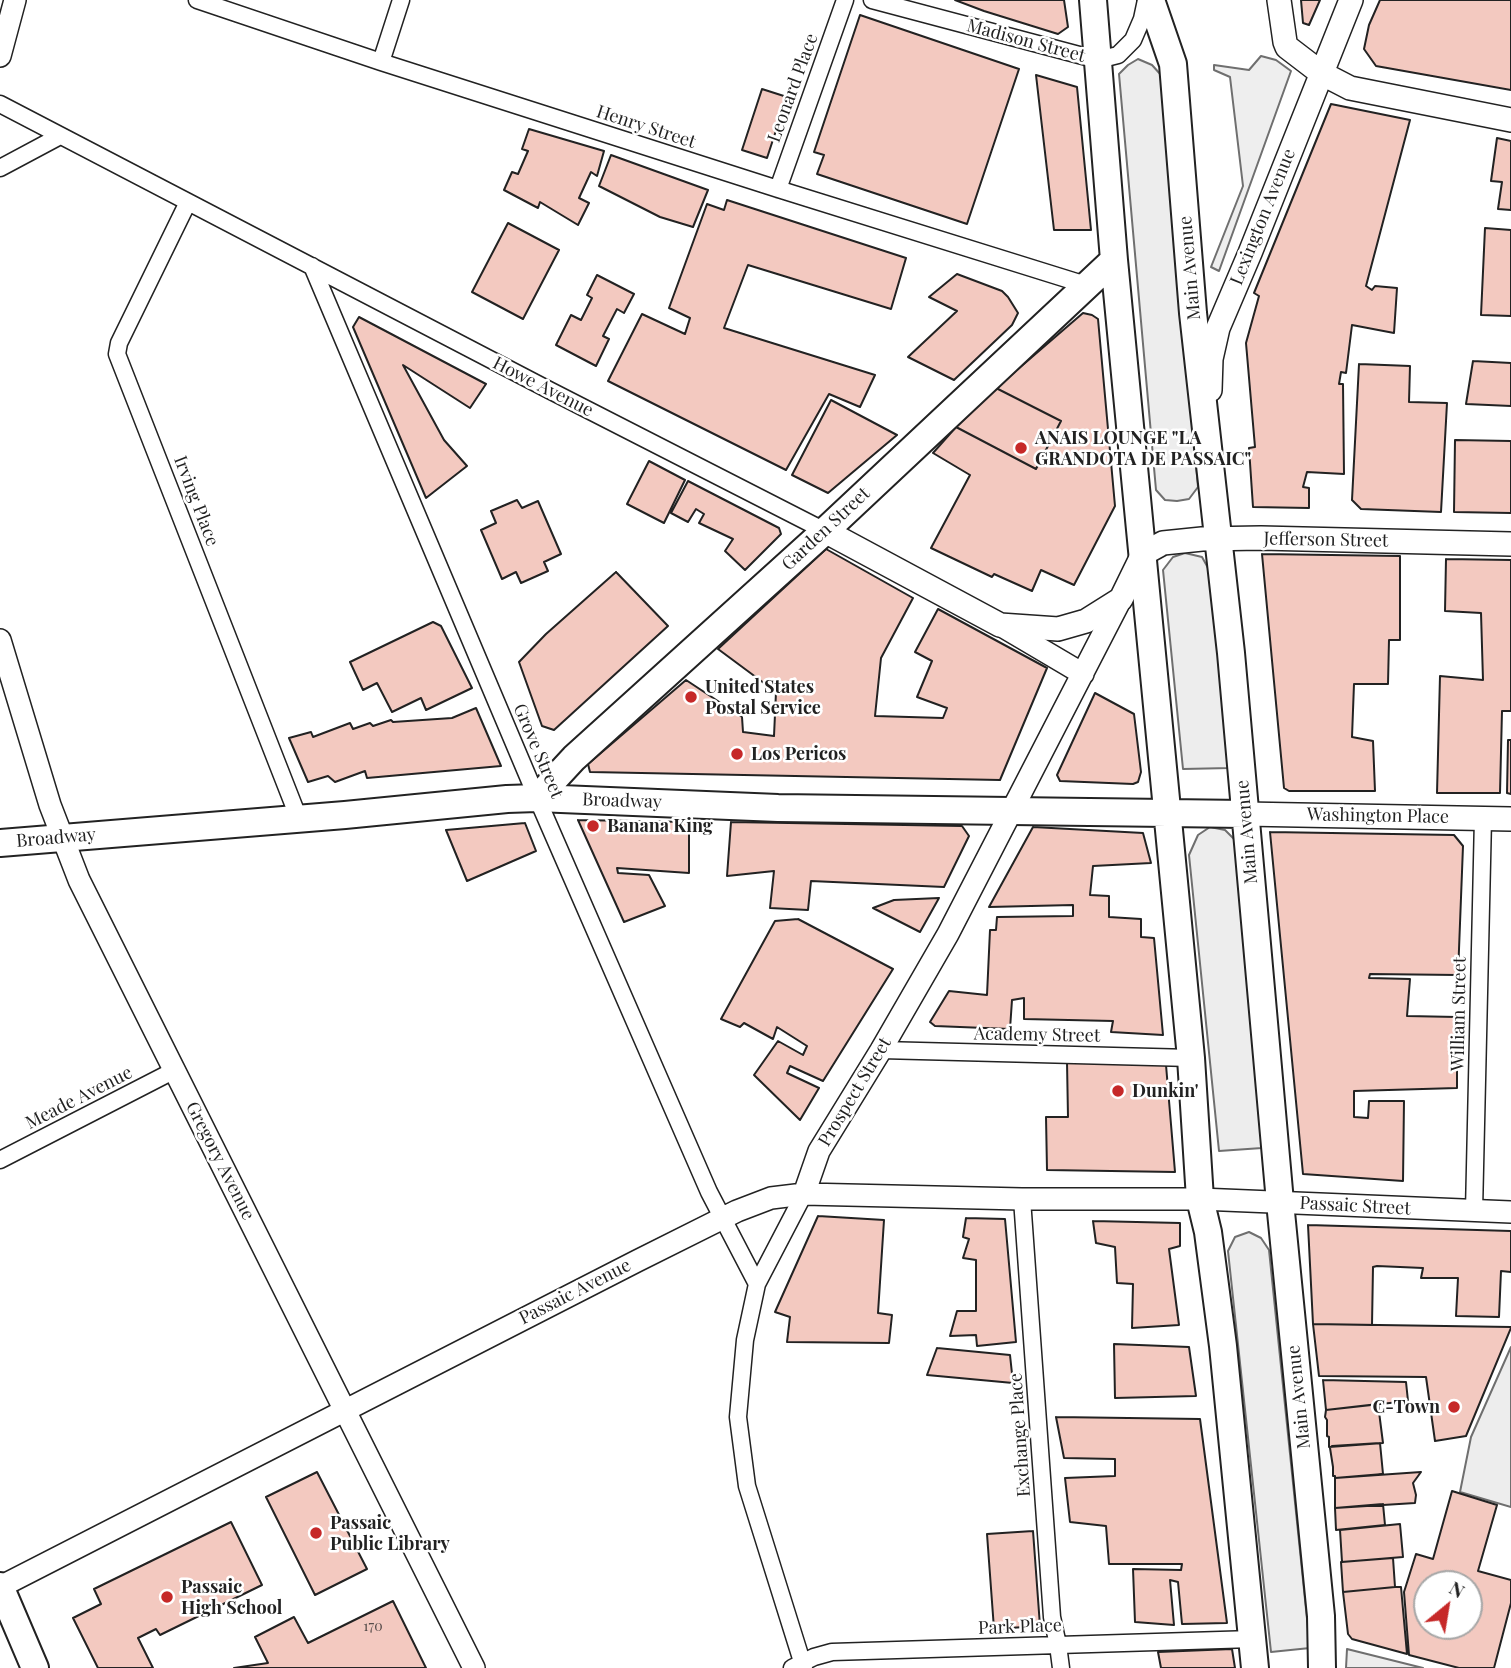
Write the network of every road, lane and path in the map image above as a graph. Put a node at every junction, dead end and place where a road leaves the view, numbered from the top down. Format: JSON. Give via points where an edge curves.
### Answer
{"nodes":[{"id":1,"x":15,"y":0,"type":"edge"},
{"id":2,"x":197,"y":0,"type":"edge"},
{"id":3,"x":401,"y":0,"type":"edge"},
{"id":4,"x":845,"y":0,"type":"edge"},
{"id":5,"x":872,"y":0,"type":"edge"},
{"id":6,"x":1093,"y":0,"type":"edge"},
{"id":7,"x":1146,"y":0,"type":"edge"},
{"id":8,"x":1151,"y":0,"type":"edge"},
{"id":9,"x":1279,"y":0,"type":"edge"},
{"id":10,"x":1351,"y":0,"type":"edge"},
{"id":11,"x":0,"y":56,"type":"edge"},
{"id":12,"x":1098,"y":60,"type":"junction"},
{"id":13,"x":380,"y":62,"type":"junction"},
{"id":14,"x":1321,"y":73,"type":"junction"},
{"id":15,"x":0,"y":104,"type":"edge"},
{"id":16,"x":1511,"y":120,"type":"edge"},
{"id":17,"x":60,"y":136,"type":"junction"},
{"id":18,"x":0,"y":168,"type":"edge"},
{"id":19,"x":778,"y":189,"type":"junction"},
{"id":20,"x":188,"y":202,"type":"junction"},
{"id":21,"x":1114,"y":260,"type":"junction"},
{"id":22,"x":312,"y":266,"type":"junction"},
{"id":23,"x":1086,"y":285,"type":"junction"},
{"id":24,"x":1208,"y":441,"type":"junction"},
{"id":25,"x":825,"y":531,"type":"junction"},
{"id":26,"x":1219,"y":539,"type":"junction"},
{"id":27,"x":1511,"y":544,"type":"edge"},
{"id":28,"x":1143,"y":554,"type":"junction"},
{"id":29,"x":1121,"y":599,"type":"junction"},
{"id":30,"x":1000,"y":625,"type":"junction"},
{"id":31,"x":0,"y":640,"type":"edge"},
{"id":32,"x":1083,"y":674,"type":"junction"},
{"id":33,"x":537,"y":798,"type":"junction"},
{"id":34,"x":1012,"y":811,"type":"junction"},
{"id":35,"x":1169,"y":813,"type":"junction"},
{"id":36,"x":1245,"y":814,"type":"junction"},
{"id":37,"x":1483,"y":818,"type":"junction"},
{"id":38,"x":299,"y":819,"type":"junction"},
{"id":39,"x":1511,"y":819,"type":"edge"},
{"id":40,"x":63,"y":837,"type":"junction"},
{"id":41,"x":0,"y":843,"type":"edge"},
{"id":42,"x":881,"y":1050,"type":"junction"},
{"id":43,"x":1191,"y":1058,"type":"junction"},
{"id":44,"x":175,"y":1070,"type":"junction"},
{"id":45,"x":0,"y":1160,"type":"edge"},
{"id":46,"x":804,"y":1194,"type":"junction"},
{"id":47,"x":1022,"y":1199,"type":"junction"},
{"id":48,"x":1200,"y":1199,"type":"junction"},
{"id":49,"x":1280,"y":1202,"type":"junction"},
{"id":50,"x":1474,"y":1211,"type":"junction"},
{"id":51,"x":1511,"y":1212,"type":"edge"},
{"id":52,"x":723,"y":1218,"type":"junction"},
{"id":53,"x":757,"y":1284,"type":"junction"},
{"id":54,"x":345,"y":1410,"type":"junction"},
{"id":55,"x":0,"y":1587,"type":"edge"},
{"id":56,"x":1252,"y":1639,"type":"junction"},
{"id":57,"x":1058,"y":1646,"type":"junction"},
{"id":58,"x":799,"y":1666,"type":"edge"},
{"id":59,"x":35,"y":1668,"type":"edge"},
{"id":60,"x":474,"y":1668,"type":"edge"},
{"id":61,"x":1061,"y":1668,"type":"edge"},
{"id":62,"x":1255,"y":1668,"type":"edge"},
{"id":63,"x":1322,"y":1668,"type":"edge"}],
"edges":[{"from":1,"to":11,"type":"street"},
{"from":2,"to":13,"type":"street","name":"Henry Street"},
{"from":3,"to":13,"type":"street"},
{"from":4,"to":19,"type":"street","name":"Leonard Place"},
{"from":5,"to":12,"type":"street","name":"Madison Street"},
{"from":6,"to":12,"type":"main road"},
{"from":7,"to":12,"type":"street","name":"Madison Street","via":[[1133,40],[1118,55]]},
{"from":8,"to":24,"type":"main road","name":"Main Avenue","via":[[1173,64]]},
{"from":9,"to":14,"type":"main road","via":[[1287,47]]},
{"from":10,"to":14,"type":"main road","name":"Lexington Avenue"},
{"from":12,"to":21,"type":"main road"},
{"from":13,"to":19,"type":"street","name":"Henry Street"},
{"from":14,"to":16,"type":"main road","via":[[1350,88]]},
{"from":14,"to":24,"type":"main road","name":"Lexington Avenue","via":[[1218,328],[1211,359]]},
{"from":15,"to":17,"type":"street","name":"Howe Avenue"},
{"from":17,"to":18,"type":"street"},
{"from":17,"to":20,"type":"street","name":"Howe Avenue"},
{"from":19,"to":23,"type":"street","name":"Henry Street"},
{"from":20,"to":22,"type":"street","name":"Howe Avenue"},
{"from":20,"to":38,"type":"street","name":"Irving Place","via":[[117,354]]},
{"from":21,"to":23,"type":"main road","name":"Garden Street"},
{"from":21,"to":28,"type":"main road"},
{"from":22,"to":25,"type":"street","name":"Howe Avenue"},
{"from":22,"to":33,"type":"street","name":"Grove Street"},
{"from":23,"to":25,"type":"main road","name":"Garden Street"},
{"from":24,"to":26,"type":"main road","name":"Main Avenue"},
{"from":25,"to":30,"type":"main road","name":"Howe Avenue"},
{"from":25,"to":33,"type":"main road","name":"Garden Street","via":[[574,758]]},
{"from":26,"to":27,"type":"main road","name":"Jefferson Street"},
{"from":26,"to":28,"type":"main road","name":"Jefferson Street","via":[[1163,543]]},
{"from":26,"to":36,"type":"main road","name":"Main Avenue"},
{"from":28,"to":29,"type":"main road","name":"Prospect Street"},
{"from":28,"to":35,"type":"main road"},
{"from":29,"to":30,"type":"main road","via":[[1086,621],[1058,629]]},
{"from":29,"to":32,"type":"street","name":"Prospect Street"},
{"from":30,"to":32,"type":"street","name":"Howe Avenue"},
{"from":31,"to":40,"type":"street","name":"Gregory Avenue"},
{"from":32,"to":34,"type":"street","name":"Prospect Street"},
{"from":33,"to":34,"type":"main road","name":"Broadway"},
{"from":33,"to":38,"type":"main road","name":"Broadway"},
{"from":33,"to":52,"type":"street","name":"Grove Street"},
{"from":34,"to":35,"type":"main road","name":"Broadway"},
{"from":34,"to":42,"type":"street","name":"Prospect Street"},
{"from":35,"to":36,"type":"main road","name":"Broadway"},
{"from":35,"to":43,"type":"main road"},
{"from":36,"to":37,"type":"main road","name":"Washington Place"},
{"from":36,"to":49,"type":"main road","name":"Main Avenue"},
{"from":37,"to":39,"type":"main road","name":"Washington Place"},
{"from":37,"to":50,"type":"street","name":"William Street"},
{"from":38,"to":40,"type":"main road","name":"Broadway"},
{"from":40,"to":41,"type":"main road","name":"Broadway"},
{"from":40,"to":44,"type":"street","name":"Gregory Avenue","via":[[79,880]]},
{"from":42,"to":43,"type":"street","name":"Academy Street"},
{"from":42,"to":46,"type":"street","name":"Prospect Street","via":[[819,1151]]},
{"from":43,"to":48,"type":"main road"},
{"from":44,"to":45,"type":"street","name":"Meade Avenue"},
{"from":44,"to":54,"type":"street","name":"Gregory Avenue"},
{"from":46,"to":47,"type":"street","name":"Passaic Avenue"},
{"from":46,"to":52,"type":"street","name":"Passaic Avenue","via":[[771,1198]]},
{"from":46,"to":53,"type":"street","name":"Prospect Street"},
{"from":47,"to":48,"type":"street","name":"Passaic Avenue"},
{"from":47,"to":57,"type":"street","name":"Exchange Place","via":[[1052,1617]]},
{"from":48,"to":49,"type":"street","name":"Passaic Street"},
{"from":48,"to":56,"type":"main road","via":[[1223,1346]]},
{"from":49,"to":50,"type":"street","name":"Passaic Street"},
{"from":49,"to":63,"type":"main road","name":"Main Avenue","via":[[1321,1616]]},
{"from":50,"to":51,"type":"street","name":"Passaic Street"},
{"from":52,"to":53,"type":"street","name":"Grove Street"},
{"from":52,"to":54,"type":"street","name":"Passaic Avenue"},
{"from":53,"to":58,"type":"street","name":"Prospect Street","via":[[743,1353],[738,1417],[747,1486]]},
{"from":54,"to":55,"type":"street","name":"Passaic Avenue"},
{"from":54,"to":60,"type":"street","name":"Gregory Avenue"},
{"from":55,"to":59,"type":"main road"},
{"from":56,"to":57,"type":"street","name":"Park Place"},
{"from":56,"to":62,"type":"main road"},
{"from":57,"to":58,"type":"street","name":"Park Place","via":[[832,1652]]},
{"from":57,"to":61,"type":"street","name":"Exchange Place"}]}
